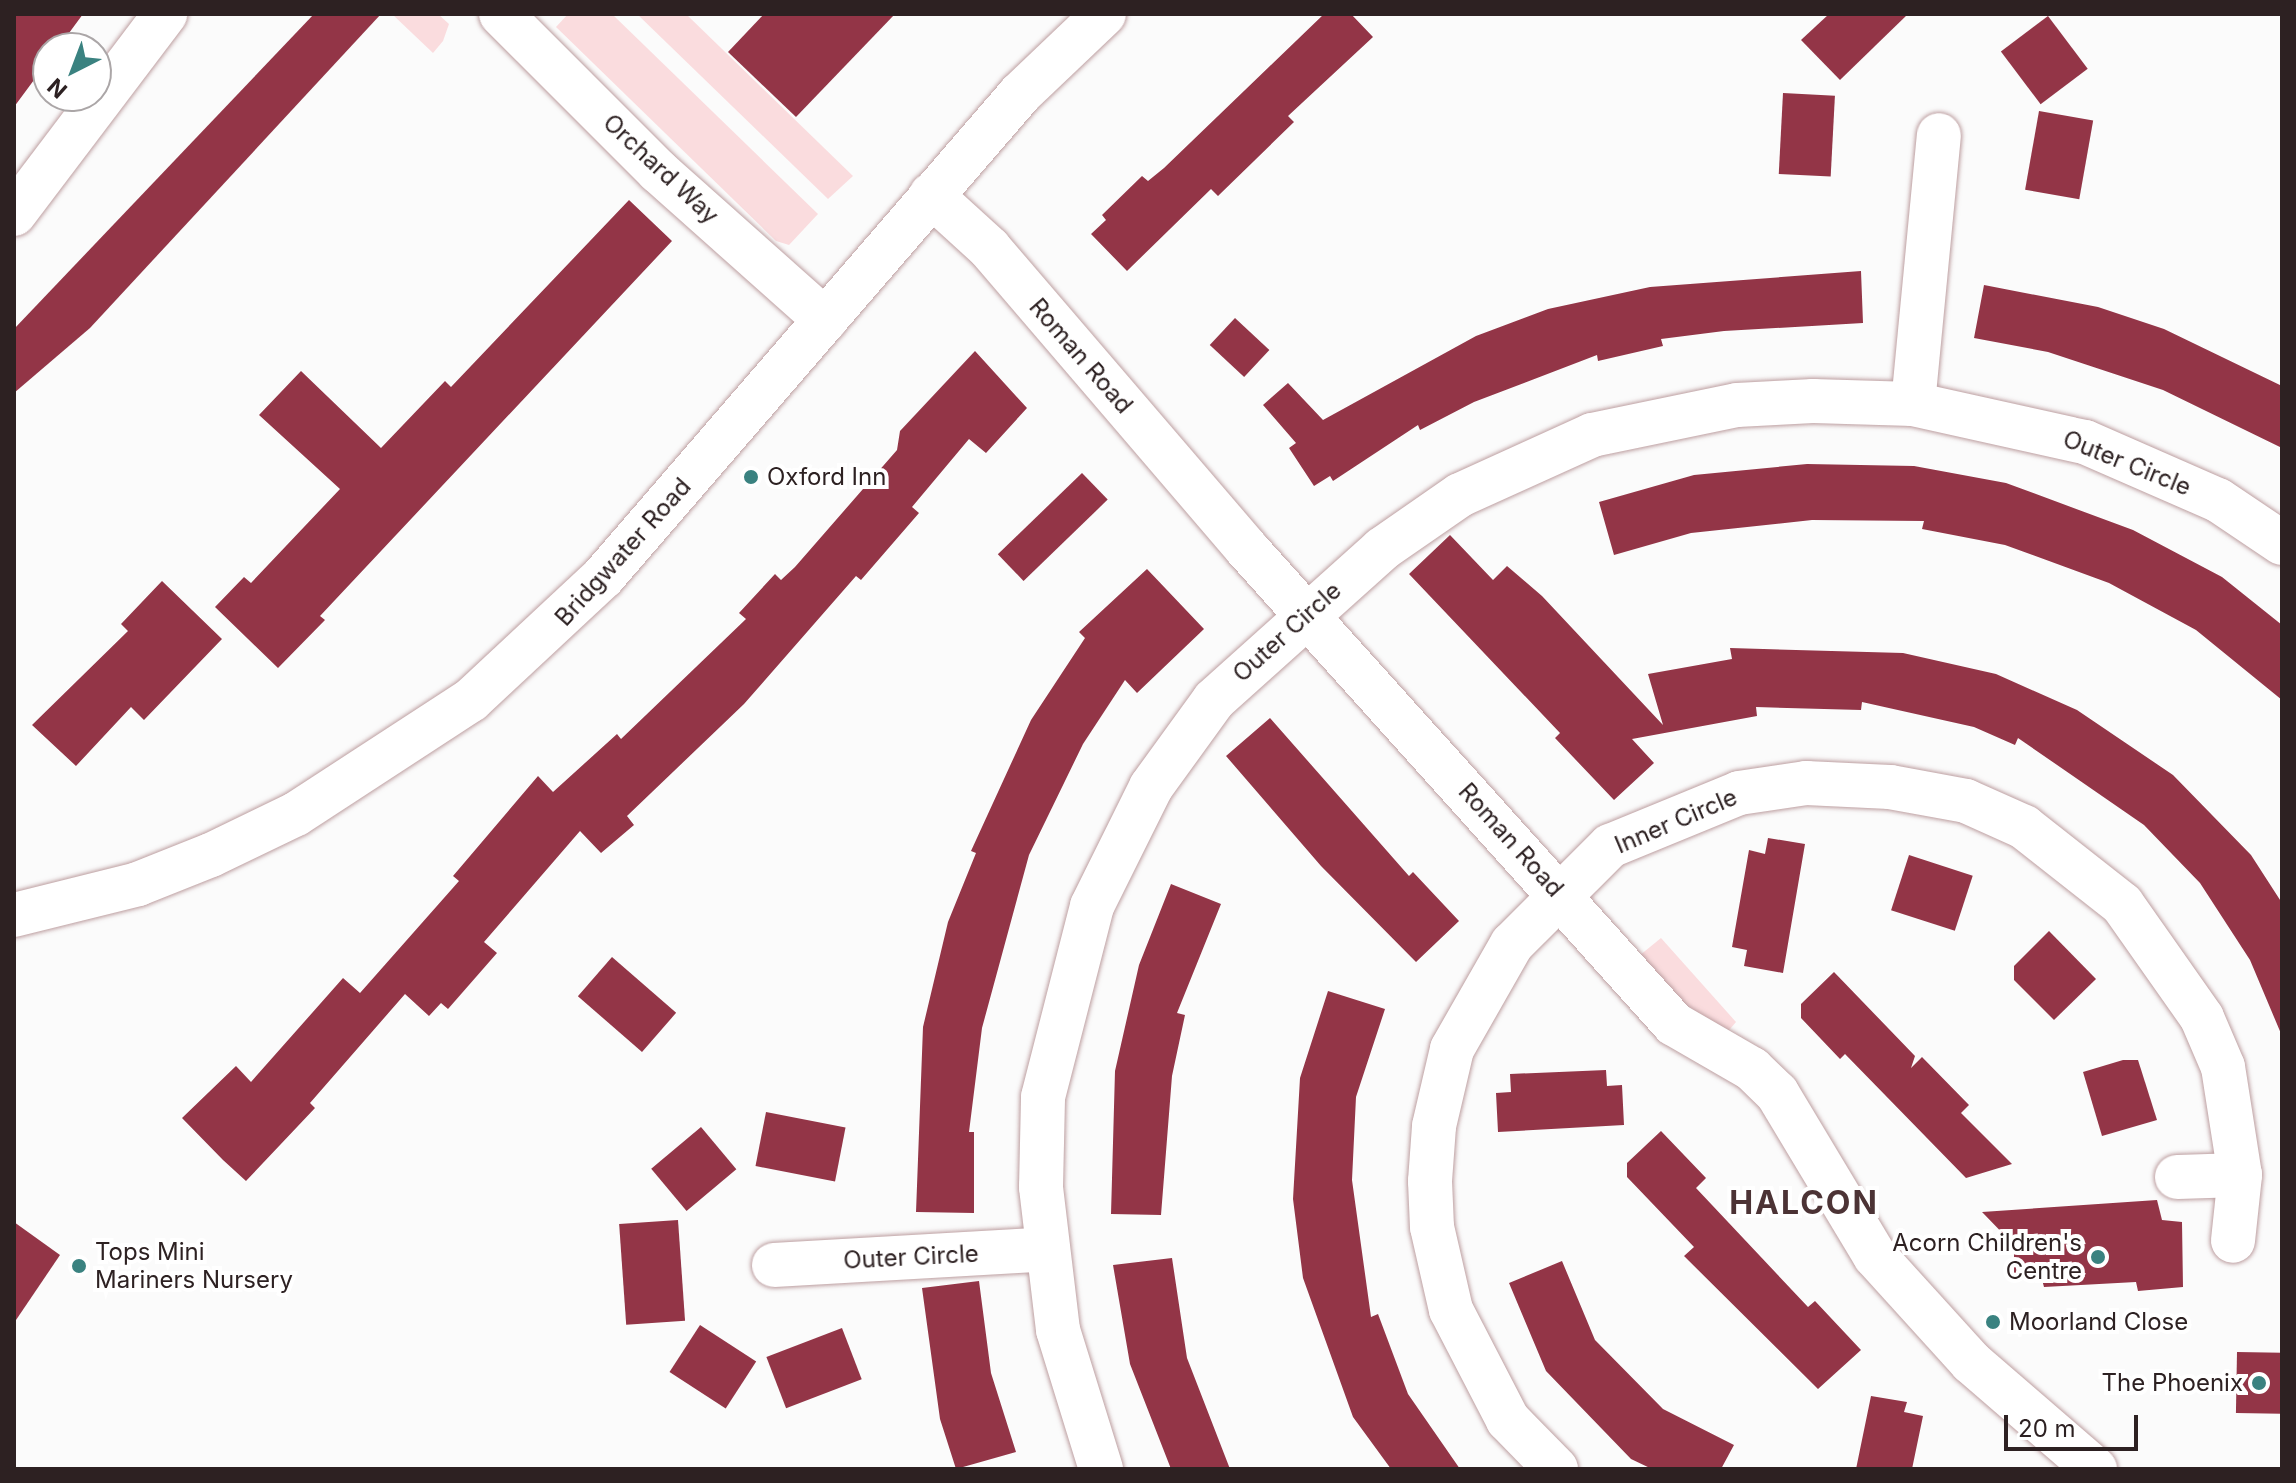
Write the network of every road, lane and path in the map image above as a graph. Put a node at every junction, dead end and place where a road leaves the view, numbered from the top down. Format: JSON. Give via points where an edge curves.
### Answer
{"nodes":[{"id":1,"x":165,"y":14,"type":"edge"},
{"id":2,"x":501,"y":14,"type":"edge"},
{"id":3,"x":1104,"y":14,"type":"edge"},
{"id":4,"x":1939,"y":135,"type":"dead end"},
{"id":5,"x":931,"y":195,"type":"junction"},
{"id":6,"x":14,"y":214,"type":"edge"},
{"id":7,"x":825,"y":320,"type":"junction"},
{"id":8,"x":1913,"y":404,"type":"junction"},
{"id":9,"x":2282,"y":543,"type":"edge"},
{"id":10,"x":1306,"y":611,"type":"junction"},
{"id":11,"x":1561,"y":895,"type":"junction"},
{"id":12,"x":14,"y":915,"type":"edge"},
{"id":13,"x":2240,"y":1175,"type":"junction"},
{"id":14,"x":2177,"y":1177,"type":"dead end"},
{"id":15,"x":2233,"y":1241,"type":"dead end"},
{"id":16,"x":1048,"y":1249,"type":"junction"},
{"id":17,"x":774,"y":1265,"type":"dead end"},
{"id":18,"x":2086,"y":1467,"type":"edge"},
{"id":19,"x":1101,"y":1469,"type":"edge"},
{"id":20,"x":1556,"y":1469,"type":"edge"}],
"edges":[{"from":1,"to":6,"type":"street"},
{"from":2,"to":7,"type":"street","name":"Orchard Way","via":[[658,171]]},
{"from":3,"to":5,"type":"street","name":"Bridgwater Road","via":[[1020,94]]},
{"from":4,"to":8,"type":"street"},
{"from":5,"to":7,"type":"street","name":"Bridgwater Road"},
{"from":5,"to":10,"type":"street","name":"Roman Road","via":[[989,248]]},
{"from":7,"to":12,"type":"street","name":"Bridgwater Road","via":[[603,577],[471,700],[388,760],[211,855],[138,884]]},
{"from":8,"to":9,"type":"street","name":"Outer Circle","via":[[2085,442],[2218,500]]},
{"from":8,"to":10,"type":"street","name":"Outer Circle","via":[[1737,405],[1592,435],[1460,495]]},
{"from":10,"to":11,"type":"street","name":"Roman Road"},
{"from":10,"to":16,"type":"street","name":"Outer Circle","via":[[1214,700],[1177,747],[1092,906],[1043,1097],[1041,1187]]},
{"from":11,"to":13,"type":"street","name":"Inner Circle","via":[[1610,846],[1739,793],[1806,783],[1890,787],[1966,801],[2024,827],[2064,856],[2122,904],[2163,954],[2223,1067]]},
{"from":11,"to":18,"type":"street","name":"Roman Road","via":[[1674,1024],[1752,1069],[1777,1093],[1875,1256],[1971,1362]]},
{"from":11,"to":20,"type":"street","name":"Inner Circle","via":[[1512,944],[1452,1049],[1434,1126],[1430,1181],[1432,1227],[1451,1310],[1508,1420]]},
{"from":13,"to":14,"type":"street"},
{"from":13,"to":15,"type":"street","name":"Inner Circle"},
{"from":16,"to":17,"type":"street","name":"Outer Circle"},
{"from":16,"to":19,"type":"street","name":"Outer Circle","via":[[1058,1330]]}]}
